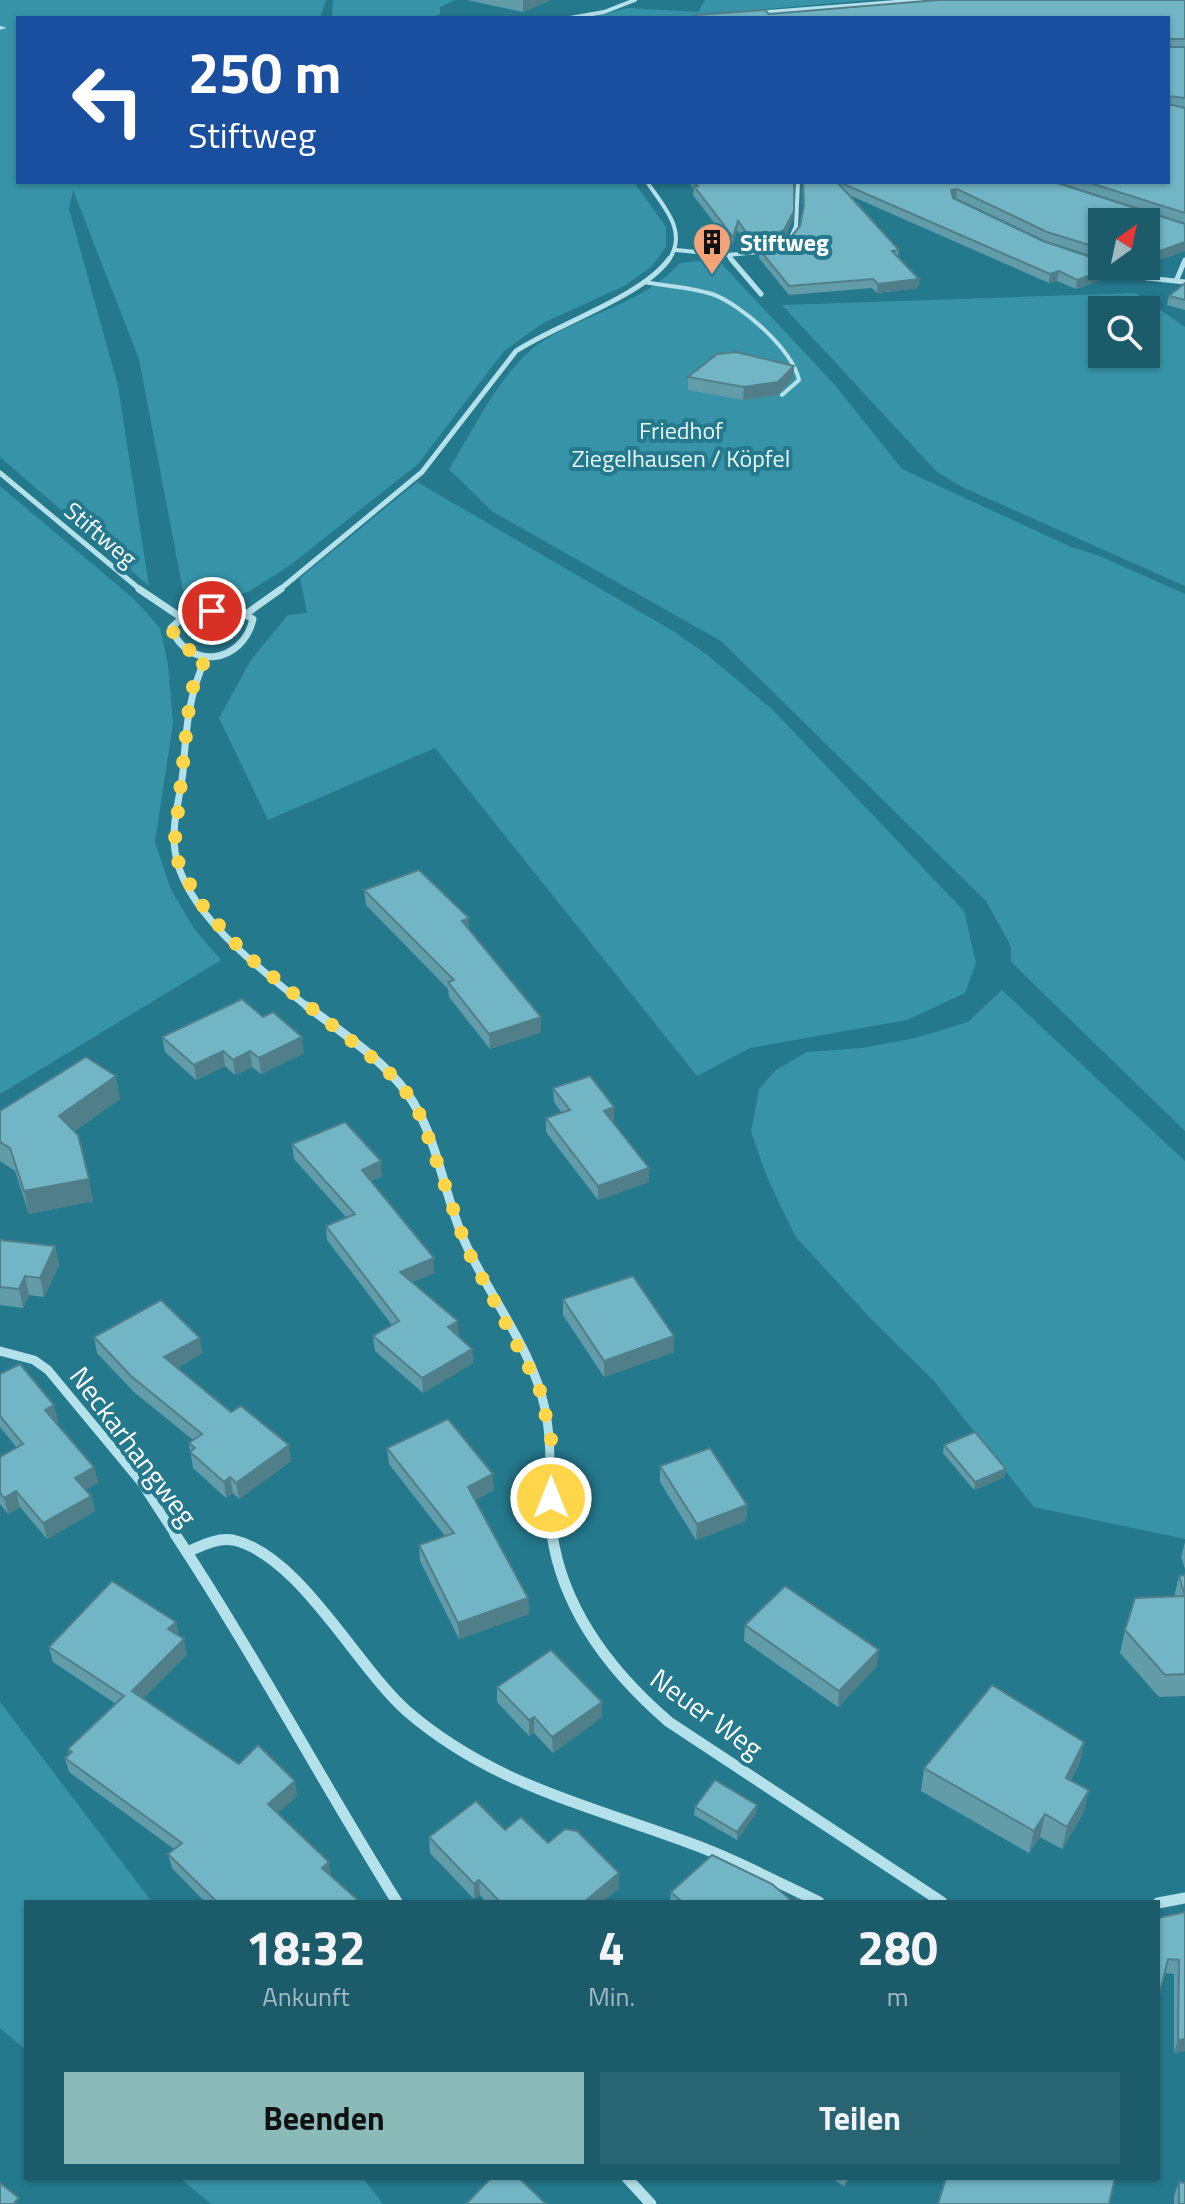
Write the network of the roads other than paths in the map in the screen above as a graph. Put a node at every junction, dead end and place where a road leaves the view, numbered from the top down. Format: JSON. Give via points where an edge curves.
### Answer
{"nodes":[{"id":1,"x":635,"y":0,"type":"edge"},
{"id":2,"x":921,"y":0,"type":"edge"},
{"id":3,"x":748,"y":13,"type":"edge"},
{"id":4,"x":581,"y":16,"type":"edge"},
{"id":5,"x":648,"y":184,"type":"edge"},
{"id":6,"x":798,"y":184,"type":"edge"},
{"id":7,"x":787,"y":243,"type":"edge"},
{"id":8,"x":777,"y":248,"type":"edge"},
{"id":9,"x":676,"y":250,"type":"junction"},
{"id":10,"x":728,"y":255,"type":"junction"},
{"id":11,"x":1185,"y":260,"type":"edge"},
{"id":12,"x":1160,"y":278,"type":"edge"},
{"id":13,"x":1177,"y":279,"type":"junction"},
{"id":14,"x":644,"y":282,"type":"junction"},
{"id":15,"x":1185,"y":282,"type":"edge"},
{"id":16,"x":761,"y":294,"type":"dead end"},
{"id":17,"x":782,"y":395,"type":"edge"},
{"id":18,"x":0,"y":473,"type":"edge"},
{"id":19,"x":246,"y":614,"type":"junction"},
{"id":20,"x":182,"y":618,"type":"junction"},
{"id":21,"x":206,"y":658,"type":"junction"},
{"id":22,"x":0,"y":1351,"type":"edge"},
{"id":23,"x":187,"y":1552,"type":"junction"},
{"id":24,"x":1185,"y":1898,"type":"edge"},
{"id":25,"x":396,"y":1900,"type":"edge"},
{"id":26,"x":815,"y":1900,"type":"edge"},
{"id":27,"x":939,"y":1900,"type":"edge"},
{"id":28,"x":1160,"y":1903,"type":"edge"},
{"id":29,"x":629,"y":2180,"type":"edge"},
{"id":30,"x":651,"y":2204,"type":"edge"}],
"edges":[{"from":1,"to":4,"type":"street"},
{"from":2,"to":3,"type":"street"},
{"from":5,"to":9,"type":"street","via":[[675,222]]},
{"from":6,"to":7,"type":"street","via":[[796,226]]},
{"from":8,"to":10,"type":"street"},
{"from":9,"to":10,"type":"street"},
{"from":9,"to":14,"type":"street"},
{"from":10,"to":16,"type":"street"},
{"from":11,"to":13,"type":"street"},
{"from":12,"to":13,"type":"street"},
{"from":13,"to":15,"type":"street"},
{"from":14,"to":17,"type":"lane","via":[[706,293],[740,310],[796,365],[799,380]]},
{"from":14,"to":19,"type":"street","via":[[521,347],[422,472]]},
{"from":18,"to":20,"type":"street","name":"Stiftweg"},
{"from":19,"to":20,"type":"street","via":[[224,610]]},
{"from":19,"to":21,"type":"street","via":[[253,622],[244,640],[225,654]]},
{"from":20,"to":21,"type":"street","via":[[171,628],[175,641]]},
{"from":21,"to":27,"type":"street","name":"Neuer Weg","via":[[189,707],[175,839],[179,866],[206,911],[245,954],[386,1069],[411,1098],[467,1249],[539,1387],[551,1438],[553,1538],[575,1606],[598,1647],[646,1704],[669,1722]]},
{"from":22,"to":23,"type":"street","name":"Neckarhangweg","via":[[34,1360],[48,1370],[140,1481]]},
{"from":23,"to":25,"type":"street"},
{"from":23,"to":26,"type":"street","via":[[232,1540],[266,1555],[406,1711],[495,1770],[543,1793],[703,1847]]},
{"from":24,"to":28,"type":"street"},
{"from":29,"to":30,"type":"street"}]}
